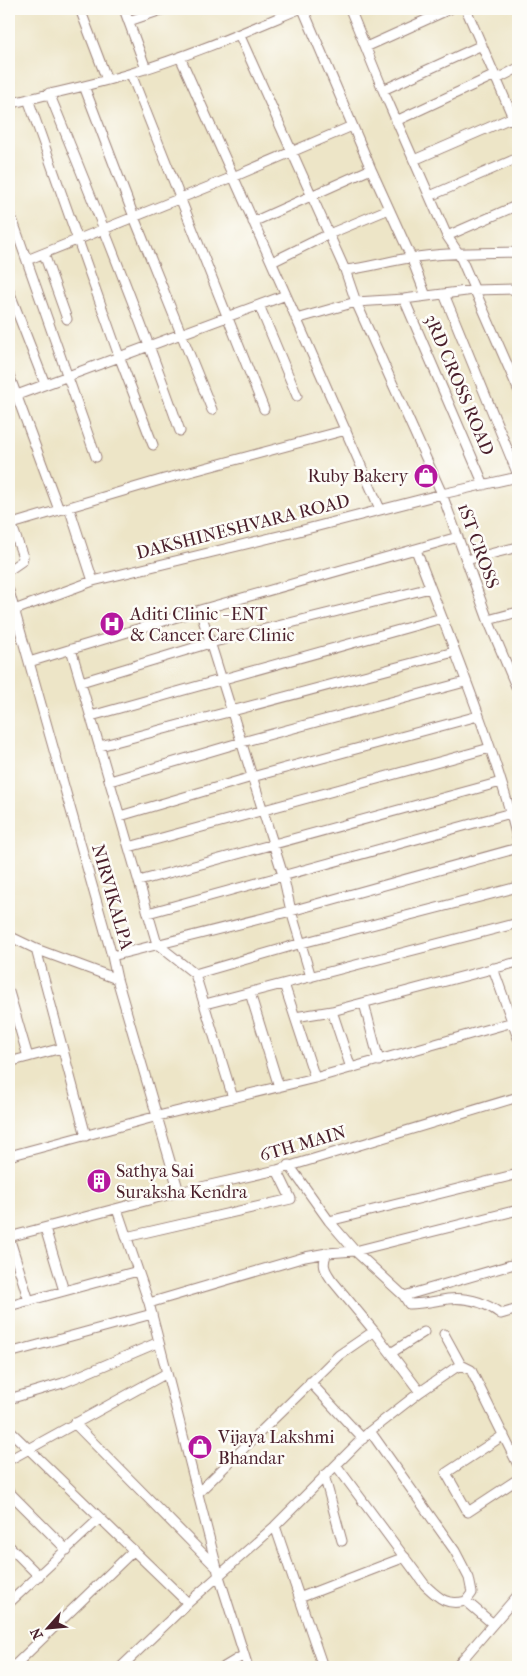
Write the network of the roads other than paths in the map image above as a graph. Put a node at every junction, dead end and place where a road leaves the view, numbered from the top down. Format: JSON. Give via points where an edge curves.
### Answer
{"nodes":[{"id":1,"x":124,"y":9,"type":"edge"},
{"id":2,"x":164,"y":9,"type":"edge"},
{"id":3,"x":301,"y":9,"type":"edge"},
{"id":4,"x":350,"y":9,"type":"edge"},
{"id":5,"x":450,"y":9,"type":"edge"},
{"id":6,"x":466,"y":9,"type":"edge"},
{"id":7,"x":83,"y":10,"type":"edge"},
{"id":8,"x":128,"y":21,"type":"junction"},
{"id":9,"x":240,"y":34,"type":"junction"},
{"id":10,"x":482,"y":45,"type":"junction"},
{"id":11,"x":366,"y":47,"type":"junction"},
{"id":12,"x":180,"y":57,"type":"junction"},
{"id":13,"x":518,"y":68,"type":"edge"},
{"id":14,"x":146,"y":69,"type":"junction"},
{"id":15,"x":131,"y":74,"type":"junction"},
{"id":16,"x":496,"y":77,"type":"junction"},
{"id":17,"x":107,"y":80,"type":"junction"},
{"id":18,"x":84,"y":86,"type":"junction"},
{"id":19,"x":383,"y":90,"type":"junction"},
{"id":20,"x":49,"y":93,"type":"junction"},
{"id":21,"x":28,"y":99,"type":"junction"},
{"id":22,"x":9,"y":104,"type":"edge"},
{"id":23,"x":513,"y":117,"type":"junction"},
{"id":24,"x":396,"y":121,"type":"junction"},
{"id":25,"x":352,"y":126,"type":"junction"},
{"id":26,"x":518,"y":128,"type":"edge"},
{"id":27,"x":292,"y":152,"type":"junction"},
{"id":28,"x":518,"y":158,"type":"edge"},
{"id":29,"x":414,"y":160,"type":"junction"},
{"id":30,"x":370,"y":169,"type":"junction"},
{"id":31,"x":233,"y":177,"type":"junction"},
{"id":32,"x":311,"y":196,"type":"junction"},
{"id":33,"x":430,"y":196,"type":"junction"},
{"id":34,"x":181,"y":198,"type":"junction"},
{"id":35,"x":518,"y":205,"type":"edge"},
{"id":36,"x":389,"y":209,"type":"junction"},
{"id":37,"x":9,"y":210,"type":"edge"},
{"id":38,"x":134,"y":217,"type":"junction"},
{"id":39,"x":254,"y":222,"type":"junction"},
{"id":40,"x":105,"y":229,"type":"junction"},
{"id":41,"x":329,"y":234,"type":"junction"},
{"id":42,"x":447,"y":236,"type":"junction"},
{"id":43,"x":79,"y":240,"type":"junction"},
{"id":44,"x":518,"y":252,"type":"edge"},
{"id":45,"x":44,"y":254,"type":"junction"},
{"id":46,"x":459,"y":254,"type":"junction"},
{"id":47,"x":411,"y":258,"type":"junction"},
{"id":48,"x":27,"y":260,"type":"junction"},
{"id":49,"x":272,"y":262,"type":"junction"},
{"id":50,"x":345,"y":270,"type":"junction"},
{"id":51,"x":474,"y":290,"type":"junction"},
{"id":52,"x":9,"y":291,"type":"edge"},
{"id":53,"x":517,"y":291,"type":"edge"},
{"id":54,"x":444,"y":294,"type":"junction"},
{"id":55,"x":286,"y":295,"type":"junction"},
{"id":56,"x":426,"y":296,"type":"junction"},
{"id":57,"x":404,"y":299,"type":"junction"},
{"id":58,"x":356,"y":302,"type":"junction"},
{"id":59,"x":259,"y":305,"type":"junction"},
{"id":60,"x":228,"y":316,"type":"junction"},
{"id":61,"x":296,"y":318,"type":"junction"},
{"id":62,"x":67,"y":319,"type":"dead end"},
{"id":63,"x":181,"y":334,"type":"junction"},
{"id":64,"x":150,"y":345,"type":"junction"},
{"id":65,"x":119,"y":356,"type":"junction"},
{"id":66,"x":9,"y":375,"type":"edge"},
{"id":67,"x":67,"y":376,"type":"junction"},
{"id":68,"x":46,"y":384,"type":"junction"},
{"id":69,"x":518,"y":389,"type":"edge"},
{"id":70,"x":13,"y":396,"type":"edge"},
{"id":71,"x":297,"y":396,"type":"dead end"},
{"id":72,"x":212,"y":410,"type":"dead end"},
{"id":73,"x":264,"y":410,"type":"dead end"},
{"id":74,"x":346,"y":430,"type":"junction"},
{"id":75,"x":180,"y":431,"type":"dead end"},
{"id":76,"x":153,"y":445,"type":"dead end"},
{"id":77,"x":96,"y":457,"type":"dead end"},
{"id":78,"x":518,"y":476,"type":"edge"},
{"id":79,"x":484,"y":485,"type":"junction"},
{"id":80,"x":442,"y":494,"type":"junction"},
{"id":81,"x":69,"y":507,"type":"junction"},
{"id":82,"x":380,"y":509,"type":"junction"},
{"id":83,"x":59,"y":510,"type":"junction"},
{"id":84,"x":10,"y":520,"type":"edge"},
{"id":85,"x":458,"y":538,"type":"junction"},
{"id":86,"x":518,"y":547,"type":"edge"},
{"id":87,"x":416,"y":550,"type":"junction"},
{"id":88,"x":466,"y":560,"type":"junction"},
{"id":89,"x":9,"y":570,"type":"edge"},
{"id":90,"x":93,"y":581,"type":"junction"},
{"id":91,"x":430,"y":588,"type":"junction"},
{"id":92,"x":9,"y":591,"type":"edge"},
{"id":93,"x":200,"y":610,"type":"junction"},
{"id":94,"x":11,"y":611,"type":"edge"},
{"id":95,"x":518,"y":612,"type":"edge"},
{"id":96,"x":442,"y":618,"type":"junction"},
{"id":97,"x":488,"y":620,"type":"junction"},
{"id":98,"x":210,"y":643,"type":"junction"},
{"id":99,"x":71,"y":649,"type":"junction"},
{"id":100,"x":454,"y":652,"type":"junction"},
{"id":101,"x":29,"y":662,"type":"junction"},
{"id":102,"x":222,"y":679,"type":"junction"},
{"id":103,"x":81,"y":682,"type":"junction"},
{"id":104,"x":465,"y":682,"type":"junction"},
{"id":105,"x":517,"y":686,"type":"edge"},
{"id":106,"x":232,"y":711,"type":"junction"},
{"id":107,"x":91,"y":716,"type":"junction"},
{"id":108,"x":478,"y":716,"type":"junction"},
{"id":109,"x":242,"y":742,"type":"junction"},
{"id":110,"x":100,"y":746,"type":"junction"},
{"id":111,"x":490,"y":748,"type":"junction"},
{"id":112,"x":252,"y":776,"type":"junction"},
{"id":113,"x":110,"y":781,"type":"junction"},
{"id":114,"x":501,"y":782,"type":"junction"},
{"id":115,"x":262,"y":811,"type":"junction"},
{"id":116,"x":511,"y":813,"type":"junction"},
{"id":117,"x":120,"y":816,"type":"junction"},
{"id":118,"x":518,"y":841,"type":"edge"},
{"id":119,"x":273,"y":844,"type":"junction"},
{"id":120,"x":129,"y":847,"type":"junction"},
{"id":121,"x":518,"y":848,"type":"edge"},
{"id":122,"x":283,"y":875,"type":"junction"},
{"id":123,"x":139,"y":881,"type":"junction"},
{"id":124,"x":518,"y":887,"type":"edge"},
{"id":125,"x":291,"y":911,"type":"junction"},
{"id":126,"x":148,"y":913,"type":"junction"},
{"id":127,"x":518,"y":923,"type":"edge"},
{"id":128,"x":9,"y":936,"type":"edge"},
{"id":129,"x":302,"y":943,"type":"junction"},
{"id":130,"x":157,"y":944,"type":"junction"},
{"id":131,"x":36,"y":949,"type":"junction"},
{"id":132,"x":112,"y":956,"type":"junction"},
{"id":133,"x":518,"y":962,"type":"edge"},
{"id":134,"x":493,"y":968,"type":"junction"},
{"id":135,"x":195,"y":974,"type":"junction"},
{"id":136,"x":311,"y":977,"type":"junction"},
{"id":137,"x":117,"y":979,"type":"junction"},
{"id":138,"x":284,"y":984,"type":"junction"},
{"id":139,"x":9,"y":992,"type":"edge"},
{"id":140,"x":250,"y":993,"type":"junction"},
{"id":141,"x":364,"y":1003,"type":"junction"},
{"id":142,"x":205,"y":1004,"type":"junction"},
{"id":143,"x":332,"y":1011,"type":"junction"},
{"id":144,"x":295,"y":1017,"type":"junction"},
{"id":145,"x":513,"y":1022,"type":"junction"},
{"id":146,"x":518,"y":1038,"type":"edge"},
{"id":147,"x":62,"y":1048,"type":"junction"},
{"id":148,"x":28,"y":1057,"type":"junction"},
{"id":149,"x":378,"y":1061,"type":"junction"},
{"id":150,"x":9,"y":1062,"type":"edge"},
{"id":151,"x":351,"y":1068,"type":"junction"},
{"id":152,"x":315,"y":1078,"type":"junction"},
{"id":153,"x":278,"y":1087,"type":"junction"},
{"id":154,"x":518,"y":1097,"type":"edge"},
{"id":155,"x":233,"y":1098,"type":"junction"},
{"id":156,"x":158,"y":1116,"type":"junction"},
{"id":157,"x":86,"y":1136,"type":"junction"},
{"id":158,"x":9,"y":1156,"type":"edge"},
{"id":159,"x":289,"y":1165,"type":"junction"},
{"id":160,"x":277,"y":1170,"type":"junction"},
{"id":161,"x":518,"y":1174,"type":"edge"},
{"id":162,"x":179,"y":1192,"type":"junction"},
{"id":163,"x":117,"y":1209,"type":"junction"},
{"id":164,"x":518,"y":1210,"type":"edge"},
{"id":165,"x":329,"y":1221,"type":"junction"},
{"id":166,"x":45,"y":1228,"type":"junction"},
{"id":167,"x":9,"y":1237,"type":"edge"},
{"id":168,"x":126,"y":1238,"type":"junction"},
{"id":169,"x":355,"y":1251,"type":"junction"},
{"id":170,"x":326,"y":1253,"type":"junction"},
{"id":171,"x":518,"y":1263,"type":"edge"},
{"id":172,"x":138,"y":1271,"type":"junction"},
{"id":173,"x":64,"y":1291,"type":"junction"},
{"id":174,"x":404,"y":1296,"type":"junction"},
{"id":175,"x":29,"y":1301,"type":"junction"},
{"id":176,"x":149,"y":1303,"type":"junction"},
{"id":177,"x":9,"y":1306,"type":"edge"},
{"id":178,"x":518,"y":1309,"type":"edge"},
{"id":179,"x":152,"y":1314,"type":"junction"},
{"id":180,"x":374,"y":1331,"type":"junction"},
{"id":181,"x":424,"y":1332,"type":"dead end"},
{"id":182,"x":444,"y":1334,"type":"dead end"},
{"id":183,"x":159,"y":1342,"type":"junction"},
{"id":184,"x":9,"y":1353,"type":"edge"},
{"id":185,"x":391,"y":1353,"type":"junction"},
{"id":186,"x":461,"y":1365,"type":"junction"},
{"id":187,"x":167,"y":1373,"type":"junction"},
{"id":188,"x":310,"y":1382,"type":"junction"},
{"id":189,"x":420,"y":1392,"type":"junction"},
{"id":190,"x":9,"y":1399,"type":"edge"},
{"id":191,"x":74,"y":1423,"type":"junction"},
{"id":192,"x":9,"y":1430,"type":"edge"},
{"id":193,"x":370,"y":1431,"type":"junction"},
{"id":194,"x":504,"y":1435,"type":"junction"},
{"id":195,"x":364,"y":1439,"type":"junction"},
{"id":196,"x":27,"y":1448,"type":"junction"},
{"id":197,"x":9,"y":1460,"type":"edge"},
{"id":198,"x":336,"y":1465,"type":"junction"},
{"id":199,"x":518,"y":1465,"type":"edge"},
{"id":200,"x":324,"y":1476,"type":"junction"},
{"id":201,"x":518,"y":1479,"type":"edge"},
{"id":202,"x":9,"y":1492,"type":"edge"},
{"id":203,"x":198,"y":1493,"type":"junction"},
{"id":204,"x":100,"y":1518,"type":"junction"},
{"id":205,"x":274,"y":1526,"type":"junction"},
{"id":206,"x":342,"y":1541,"type":"dead end"},
{"id":207,"x":9,"y":1546,"type":"edge"},
{"id":208,"x":67,"y":1550,"type":"junction"},
{"id":209,"x":134,"y":1550,"type":"junction"},
{"id":210,"x":405,"y":1556,"type":"junction"},
{"id":211,"x":218,"y":1572,"type":"junction"},
{"id":212,"x":39,"y":1576,"type":"junction"},
{"id":213,"x":518,"y":1595,"type":"edge"},
{"id":214,"x":299,"y":1598,"type":"junction"},
{"id":215,"x":466,"y":1601,"type":"junction"},
{"id":216,"x":188,"y":1603,"type":"junction"},
{"id":217,"x":9,"y":1604,"type":"edge"},
{"id":218,"x":493,"y":1624,"type":"junction"},
{"id":219,"x":244,"y":1655,"type":"junction"},
{"id":220,"x":14,"y":1667,"type":"edge"},
{"id":221,"x":121,"y":1667,"type":"edge"},
{"id":222,"x":224,"y":1667,"type":"edge"},
{"id":223,"x":248,"y":1667,"type":"edge"},
{"id":224,"x":323,"y":1667,"type":"edge"},
{"id":225,"x":456,"y":1667,"type":"edge"}],
"edges":[{"from":1,"to":8,"type":"street"},
{"from":2,"to":8,"type":"street"},
{"from":3,"to":9,"type":"street"},
{"from":3,"to":25,"type":"street"},
{"from":4,"to":11,"type":"street"},
{"from":5,"to":11,"type":"street"},
{"from":6,"to":10,"type":"street"},
{"from":7,"to":17,"type":"street"},
{"from":8,"to":14,"type":"street"},
{"from":9,"to":12,"type":"street"},
{"from":9,"to":27,"type":"street","name":"1ST CROSS"},
{"from":10,"to":16,"type":"street"},
{"from":10,"to":19,"type":"street"},
{"from":11,"to":19,"type":"street"},
{"from":12,"to":14,"type":"street"},
{"from":12,"to":31,"type":"street"},
{"from":13,"to":16,"type":"street"},
{"from":14,"to":15,"type":"street"},
{"from":15,"to":17,"type":"street"},
{"from":15,"to":34,"type":"street"},
{"from":16,"to":23,"type":"street"},
{"from":16,"to":24,"type":"street"},
{"from":17,"to":18,"type":"street"},
{"from":18,"to":20,"type":"street"},
{"from":18,"to":38,"type":"street"},
{"from":19,"to":24,"type":"street"},
{"from":20,"to":21,"type":"street"},
{"from":20,"to":40,"type":"street"},
{"from":21,"to":22,"type":"street"},
{"from":21,"to":43,"type":"street"},
{"from":23,"to":26,"type":"street"},
{"from":23,"to":29,"type":"street"},
{"from":24,"to":29,"type":"street"},
{"from":25,"to":27,"type":"street"},
{"from":25,"to":30,"type":"street"},
{"from":27,"to":31,"type":"street"},
{"from":27,"to":32,"type":"street","name":"1ST CROSS"},
{"from":28,"to":33,"type":"street"},
{"from":29,"to":33,"type":"street"},
{"from":30,"to":32,"type":"street"},
{"from":30,"to":36,"type":"street"},
{"from":31,"to":34,"type":"street"},
{"from":31,"to":39,"type":"street"},
{"from":32,"to":39,"type":"street"},
{"from":32,"to":41,"type":"street","name":"1ST CROSS"},
{"from":33,"to":42,"type":"street"},
{"from":34,"to":38,"type":"street"},
{"from":34,"to":60,"type":"street"},
{"from":35,"to":42,"type":"street"},
{"from":36,"to":41,"type":"street"},
{"from":36,"to":47,"type":"street"},
{"from":37,"to":48,"type":"street"},
{"from":38,"to":40,"type":"street"},
{"from":38,"to":63,"type":"street"},
{"from":39,"to":49,"type":"street"},
{"from":40,"to":43,"type":"street"},
{"from":40,"to":64,"type":"street"},
{"from":41,"to":49,"type":"street"},
{"from":41,"to":50,"type":"street","name":"1ST CROSS"},
{"from":42,"to":46,"type":"street"},
{"from":43,"to":45,"type":"street"},
{"from":43,"to":65,"type":"street"},
{"from":44,"to":46,"type":"street"},
{"from":45,"to":48,"type":"street"},
{"from":45,"to":62,"type":"street"},
{"from":46,"to":47,"type":"street"},
{"from":46,"to":51,"type":"street"},
{"from":47,"to":50,"type":"street"},
{"from":47,"to":56,"type":"street"},
{"from":48,"to":67,"type":"street"},
{"from":49,"to":55,"type":"street"},
{"from":50,"to":58,"type":"street","name":"1ST CROSS"},
{"from":51,"to":53,"type":"street"},
{"from":51,"to":54,"type":"street"},
{"from":51,"to":69,"type":"street"},
{"from":52,"to":68,"type":"street"},
{"from":54,"to":56,"type":"street"},
{"from":54,"to":78,"type":"street"},
{"from":55,"to":59,"type":"street"},
{"from":55,"to":61,"type":"street"},
{"from":56,"to":57,"type":"street"},
{"from":57,"to":58,"type":"street"},
{"from":57,"to":79,"type":"street","name":"3RD CROSS ROAD"},
{"from":58,"to":61,"type":"street"},
{"from":58,"to":80,"type":"street","name":"1ST CROSS"},
{"from":59,"to":60,"type":"street"},
{"from":59,"to":71,"type":"street"},
{"from":60,"to":63,"type":"street"},
{"from":60,"to":73,"type":"street"},
{"from":61,"to":74,"type":"street"},
{"from":63,"to":64,"type":"street"},
{"from":63,"to":72,"type":"street"},
{"from":64,"to":65,"type":"street"},
{"from":64,"to":75,"type":"street"},
{"from":65,"to":67,"type":"street"},
{"from":65,"to":76,"type":"street"},
{"from":66,"to":70,"type":"street"},
{"from":67,"to":68,"type":"street"},
{"from":67,"to":77,"type":"street"},
{"from":68,"to":70,"type":"street"},
{"from":70,"to":83,"type":"street"},
{"from":74,"to":81,"type":"street"},
{"from":74,"to":82,"type":"street"},
{"from":78,"to":79,"type":"street","name":"DAKSHINESHVARA ROAD"},
{"from":79,"to":80,"type":"street","name":"DAKSHINESHVARA ROAD"},
{"from":80,"to":82,"type":"street","name":"DAKSHINESHVARA ROAD"},
{"from":80,"to":85,"type":"street","name":"1ST CROSS"},
{"from":81,"to":83,"type":"street"},
{"from":81,"to":90,"type":"street"},
{"from":82,"to":90,"type":"street","name":"DAKSHINESHVARA ROAD"},
{"from":83,"to":84,"type":"street"},
{"from":84,"to":89,"type":"street","via":[[23,557]]},
{"from":85,"to":87,"type":"street"},
{"from":85,"to":88,"type":"street","name":"1ST CROSS"},
{"from":86,"to":88,"type":"street"},
{"from":87,"to":91,"type":"street"},
{"from":87,"to":93,"type":"street"},
{"from":88,"to":97,"type":"street","name":"1ST CROSS"},
{"from":90,"to":94,"type":"street","name":"DAKSHINESHVARA ROAD"},
{"from":91,"to":96,"type":"street"},
{"from":91,"to":98,"type":"street"},
{"from":92,"to":94,"type":"street","name":"NIRVIKALPA"},
{"from":93,"to":98,"type":"street"},
{"from":93,"to":99,"type":"street"},
{"from":94,"to":101,"type":"street","name":"NIRVIKALPA"},
{"from":95,"to":97,"type":"street"},
{"from":96,"to":100,"type":"street"},
{"from":96,"to":102,"type":"street"},
{"from":97,"to":105,"type":"street","name":"1ST CROSS"},
{"from":98,"to":102,"type":"street"},
{"from":98,"to":103,"type":"street"},
{"from":99,"to":101,"type":"street"},
{"from":99,"to":103,"type":"street"},
{"from":100,"to":104,"type":"street"},
{"from":100,"to":106,"type":"street"},
{"from":101,"to":132,"type":"street","name":"NIRVIKALPA"},
{"from":102,"to":106,"type":"street"},
{"from":102,"to":107,"type":"street"},
{"from":103,"to":107,"type":"street"},
{"from":104,"to":108,"type":"street"},
{"from":104,"to":109,"type":"street"},
{"from":106,"to":109,"type":"street"},
{"from":106,"to":110,"type":"street"},
{"from":107,"to":110,"type":"street"},
{"from":108,"to":111,"type":"street"},
{"from":108,"to":112,"type":"street"},
{"from":109,"to":112,"type":"street"},
{"from":109,"to":113,"type":"street"},
{"from":110,"to":113,"type":"street"},
{"from":111,"to":114,"type":"street"},
{"from":111,"to":115,"type":"street"},
{"from":112,"to":115,"type":"street"},
{"from":112,"to":117,"type":"street"},
{"from":113,"to":117,"type":"street"},
{"from":114,"to":116,"type":"street"},
{"from":114,"to":119,"type":"street"},
{"from":115,"to":119,"type":"street"},
{"from":115,"to":120,"type":"street"},
{"from":116,"to":118,"type":"street"},
{"from":116,"to":122,"type":"street"},
{"from":117,"to":120,"type":"street"},
{"from":119,"to":122,"type":"street"},
{"from":119,"to":123,"type":"street"},
{"from":120,"to":123,"type":"street"},
{"from":121,"to":125,"type":"street"},
{"from":122,"to":125,"type":"street"},
{"from":122,"to":126,"type":"street"},
{"from":123,"to":126,"type":"street"},
{"from":124,"to":129,"type":"street"},
{"from":125,"to":129,"type":"street"},
{"from":125,"to":130,"type":"street"},
{"from":126,"to":130,"type":"street"},
{"from":127,"to":136,"type":"street"},
{"from":128,"to":131,"type":"street"},
{"from":129,"to":135,"type":"street"},
{"from":129,"to":136,"type":"street"},
{"from":130,"to":132,"type":"street"},
{"from":130,"to":135,"type":"street"},
{"from":131,"to":137,"type":"street"},
{"from":131,"to":147,"type":"street"},
{"from":132,"to":137,"type":"street","name":"NIRVIKALPA"},
{"from":133,"to":134,"type":"street"},
{"from":134,"to":141,"type":"street"},
{"from":134,"to":145,"type":"street"},
{"from":135,"to":142,"type":"street"},
{"from":136,"to":138,"type":"street"},
{"from":137,"to":156,"type":"street","name":"NIRVIKALPA"},
{"from":138,"to":140,"type":"street"},
{"from":138,"to":144,"type":"street"},
{"from":139,"to":148,"type":"street"},
{"from":140,"to":142,"type":"street"},
{"from":140,"to":153,"type":"street"},
{"from":141,"to":143,"type":"street"},
{"from":141,"to":149,"type":"street"},
{"from":142,"to":155,"type":"street"},
{"from":143,"to":144,"type":"street"},
{"from":143,"to":151,"type":"street"},
{"from":144,"to":152,"type":"street"},
{"from":145,"to":146,"type":"street"},
{"from":145,"to":149,"type":"street"},
{"from":147,"to":148,"type":"street"},
{"from":147,"to":157,"type":"street"},
{"from":148,"to":150,"type":"street"},
{"from":149,"to":151,"type":"street"},
{"from":151,"to":152,"type":"street"},
{"from":152,"to":153,"type":"street"},
{"from":153,"to":155,"type":"street"},
{"from":154,"to":159,"type":"street","name":"6TH MAIN"},
{"from":155,"to":156,"type":"street"},
{"from":156,"to":157,"type":"street"},
{"from":156,"to":162,"type":"street","name":"NIRVIKALPA"},
{"from":157,"to":158,"type":"street"},
{"from":159,"to":160,"type":"street","name":"6TH MAIN"},
{"from":159,"to":165,"type":"street"},
{"from":160,"to":162,"type":"street","name":"6TH MAIN"},
{"from":160,"to":168,"type":"street","via":[[291,1199]]},
{"from":161,"to":165,"type":"street"},
{"from":162,"to":163,"type":"street","name":"6TH MAIN"},
{"from":163,"to":166,"type":"street","name":"6TH MAIN"},
{"from":163,"to":168,"type":"street"},
{"from":164,"to":169,"type":"street"},
{"from":165,"to":169,"type":"street"},
{"from":166,"to":167,"type":"street","name":"6TH MAIN"},
{"from":166,"to":173,"type":"street"},
{"from":167,"to":175,"type":"street"},
{"from":168,"to":172,"type":"street"},
{"from":169,"to":170,"type":"street"},
{"from":169,"to":174,"type":"street"},
{"from":170,"to":176,"type":"street"},
{"from":170,"to":180,"type":"street","via":[[325,1270]]},
{"from":171,"to":174,"type":"street"},
{"from":172,"to":173,"type":"street"},
{"from":172,"to":176,"type":"street"},
{"from":173,"to":175,"type":"street"},
{"from":174,"to":178,"type":"street","via":[[409,1304],[450,1299],[490,1306],[501,1314]]},
{"from":175,"to":177,"type":"street"},
{"from":176,"to":179,"type":"street"},
{"from":179,"to":183,"type":"street"},
{"from":179,"to":184,"type":"street"},
{"from":180,"to":185,"type":"street"},
{"from":180,"to":188,"type":"street","via":[[339,1355]]},
{"from":181,"to":185,"type":"street"},
{"from":182,"to":186,"type":"street"},
{"from":183,"to":187,"type":"street"},
{"from":183,"to":190,"type":"street","via":[[63,1382]]},
{"from":185,"to":189,"type":"street"},
{"from":186,"to":189,"type":"street"},
{"from":186,"to":194,"type":"street","via":[[471,1370]]},
{"from":187,"to":191,"type":"street"},
{"from":187,"to":203,"type":"street"},
{"from":188,"to":195,"type":"street"},
{"from":188,"to":203,"type":"street"},
{"from":189,"to":193,"type":"street"},
{"from":191,"to":196,"type":"street"},
{"from":191,"to":211,"type":"street"},
{"from":192,"to":196,"type":"street"},
{"from":193,"to":195,"type":"street"},
{"from":193,"to":215,"type":"street","via":[[460,1561],[472,1586],[472,1593]]},
{"from":194,"to":199,"type":"street"},
{"from":194,"to":201,"type":"street","via":[[446,1473],[468,1512]]},
{"from":195,"to":198,"type":"street"},
{"from":196,"to":197,"type":"street"},
{"from":196,"to":204,"type":"street"},
{"from":198,"to":200,"type":"street"},
{"from":198,"to":210,"type":"street"},
{"from":200,"to":205,"type":"street"},
{"from":200,"to":206,"type":"street"},
{"from":202,"to":208,"type":"street"},
{"from":203,"to":211,"type":"street"},
{"from":204,"to":208,"type":"street"},
{"from":204,"to":209,"type":"street"},
{"from":205,"to":211,"type":"street"},
{"from":205,"to":214,"type":"street"},
{"from":207,"to":212,"type":"street"},
{"from":208,"to":212,"type":"street"},
{"from":209,"to":216,"type":"street"},
{"from":209,"to":220,"type":"street"},
{"from":210,"to":214,"type":"street"},
{"from":210,"to":215,"type":"street","via":[[425,1585],[440,1598],[452,1603]]},
{"from":211,"to":216,"type":"street"},
{"from":211,"to":219,"type":"street"},
{"from":212,"to":217,"type":"street"},
{"from":213,"to":218,"type":"street"},
{"from":214,"to":224,"type":"street"},
{"from":215,"to":218,"type":"street"},
{"from":216,"to":221,"type":"street"},
{"from":218,"to":225,"type":"street"},
{"from":219,"to":222,"type":"street"},
{"from":219,"to":223,"type":"street"}]}
